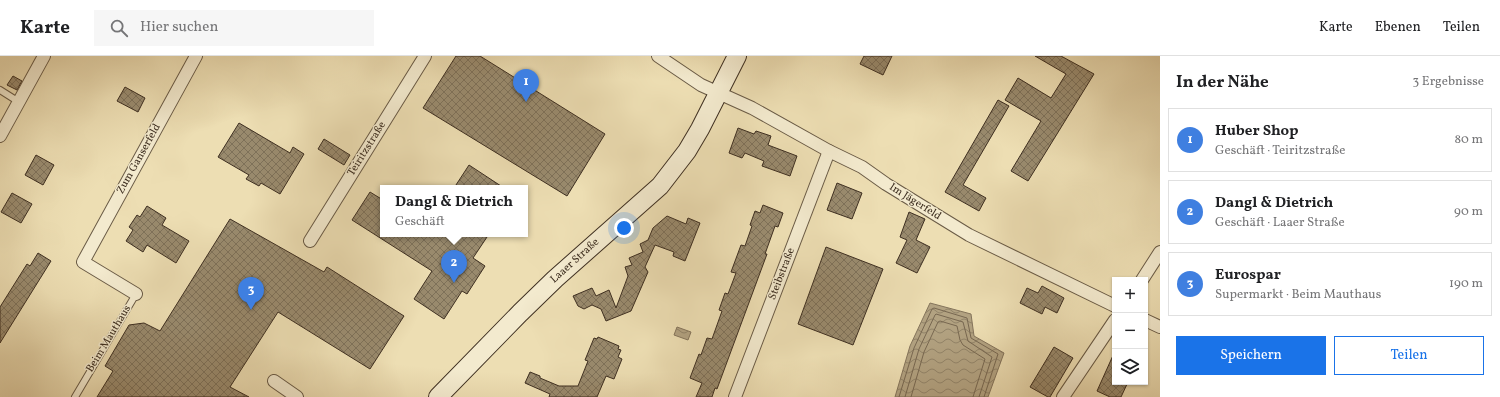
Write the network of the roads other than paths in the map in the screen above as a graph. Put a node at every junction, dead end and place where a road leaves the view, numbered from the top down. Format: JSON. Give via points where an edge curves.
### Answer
{"nodes":[{"id":1,"x":44,"y":56,"type":"edge"},
{"id":2,"x":196,"y":56,"type":"edge"},
{"id":3,"x":425,"y":56,"type":"edge"},
{"id":4,"x":658,"y":56,"type":"edge"},
{"id":5,"x":737,"y":56,"type":"edge"},
{"id":6,"x":0,"y":90,"type":"edge"},
{"id":7,"x":718,"y":92,"type":"junction"},
{"id":8,"x":20,"y":102,"type":"junction"},
{"id":9,"x":0,"y":136,"type":"edge"},
{"id":10,"x":829,"y":151,"type":"junction"},
{"id":11,"x":310,"y":241,"type":"dead end"},
{"id":12,"x":1160,"y":252,"type":"edge"},
{"id":13,"x":82,"y":262,"type":"joint"},
{"id":14,"x":1144,"y":277,"type":"edge"},
{"id":15,"x":136,"y":294,"type":"joint"},
{"id":16,"x":1112,"y":305,"type":"edge"},
{"id":17,"x":1148,"y":321,"type":"edge"},
{"id":18,"x":1112,"y":324,"type":"edge"},
{"id":19,"x":1160,"y":327,"type":"edge"},
{"id":20,"x":274,"y":382,"type":"dead end"},
{"id":21,"x":75,"y":397,"type":"edge"},
{"id":22,"x":297,"y":397,"type":"edge"},
{"id":23,"x":438,"y":397,"type":"edge"},
{"id":24,"x":735,"y":397,"type":"edge"},
{"id":25,"x":1063,"y":397,"type":"edge"}],
"edges":[{"from":1,"to":8,"type":"street"},
{"from":2,"to":13,"type":"street","name":"Zum Ganserfeld"},
{"from":3,"to":11,"type":"street","name":"Teiritzstraße"},
{"from":4,"to":7,"type":"street","via":[[701,85]]},
{"from":5,"to":7,"type":"street","name":"Laaer Straße"},
{"from":6,"to":8,"type":"lane"},
{"from":7,"to":10,"type":"street","name":"Im Jägerfeld"},
{"from":7,"to":23,"type":"street","name":"Laaer Straße","via":[[687,151],[660,186],[555,279]]},
{"from":8,"to":9,"type":"street"},
{"from":10,"to":16,"type":"street","name":"Im Jägerfeld","via":[[862,167],[969,234]]},
{"from":10,"to":24,"type":"street","name":"Steibstraße"},
{"from":12,"to":14,"type":"street"},
{"from":13,"to":15,"type":"street","name":"Beim Mauthaus"},
{"from":15,"to":21,"type":"lane","name":"Beim Mauthaus"},
{"from":17,"to":19,"type":"street"},
{"from":18,"to":25,"type":"street"},
{"from":20,"to":22,"type":"street"}]}
